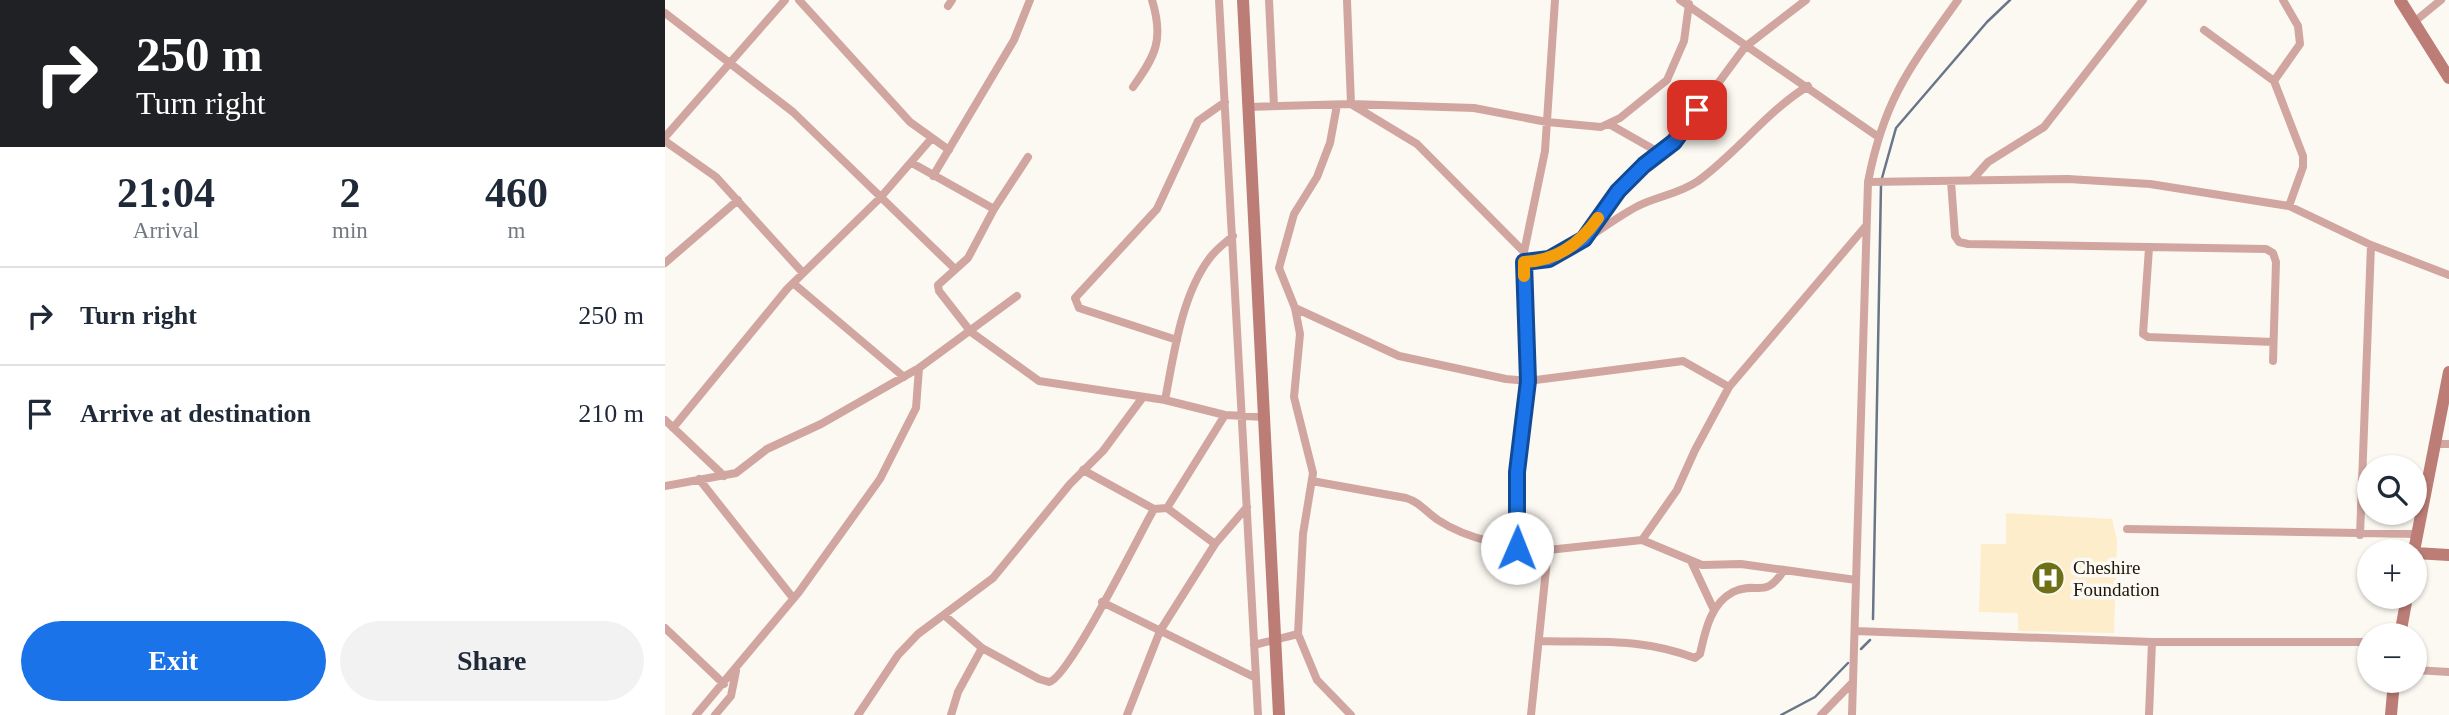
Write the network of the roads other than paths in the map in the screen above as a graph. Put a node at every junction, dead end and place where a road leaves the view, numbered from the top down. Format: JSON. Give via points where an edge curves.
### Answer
{"nodes":[{"id":1,"x":785,"y":0,"type":"edge"},
{"id":2,"x":799,"y":0,"type":"edge"},
{"id":3,"x":1030,"y":0,"type":"edge"},
{"id":4,"x":1152,"y":0,"type":"edge"},
{"id":5,"x":1219,"y":0,"type":"edge"},
{"id":6,"x":1243,"y":0,"type":"edge"},
{"id":7,"x":1269,"y":0,"type":"edge"},
{"id":8,"x":1347,"y":0,"type":"edge"},
{"id":9,"x":1555,"y":0,"type":"edge"},
{"id":10,"x":1680,"y":0,"type":"edge"},
{"id":11,"x":1806,"y":0,"type":"edge"},
{"id":12,"x":1958,"y":0,"type":"edge"},
{"id":13,"x":2143,"y":0,"type":"edge"},
{"id":14,"x":2283,"y":0,"type":"edge"},
{"id":15,"x":2400,"y":0,"type":"edge"},
{"id":16,"x":2441,"y":0,"type":"edge"},
{"id":17,"x":1689,"y":4,"type":"junction"},
{"id":18,"x":665,"y":13,"type":"edge"},
{"id":19,"x":2414,"y":22,"type":"junction"},
{"id":20,"x":2204,"y":30,"type":"dead end"},
{"id":21,"x":1745,"y":47,"type":"junction"},
{"id":22,"x":731,"y":61,"type":"junction"},
{"id":23,"x":2449,"y":78,"type":"edge"},
{"id":24,"x":2274,"y":80,"type":"junction"},
{"id":25,"x":1808,"y":86,"type":"junction"},
{"id":26,"x":1133,"y":87,"type":"dead end"},
{"id":27,"x":1225,"y":102,"type":"junction"},
{"id":28,"x":1351,"y":104,"type":"junction"},
{"id":29,"x":1336,"y":105,"type":"junction"},
{"id":30,"x":1274,"y":106,"type":"junction"},
{"id":31,"x":1248,"y":107,"type":"junction"},
{"id":32,"x":1547,"y":122,"type":"junction"},
{"id":33,"x":1609,"y":124,"type":"junction"},
{"id":34,"x":1877,"y":136,"type":"junction"},
{"id":35,"x":665,"y":139,"type":"edge"},
{"id":36,"x":931,"y":139,"type":"junction"},
{"id":37,"x":949,"y":150,"type":"junction"},
{"id":38,"x":1660,"y":153,"type":"junction"},
{"id":39,"x":1028,"y":157,"type":"dead end"},
{"id":40,"x":912,"y":163,"type":"junction"},
{"id":41,"x":933,"y":176,"type":"junction"},
{"id":42,"x":1972,"y":180,"type":"junction"},
{"id":43,"x":1951,"y":181,"type":"junction"},
{"id":44,"x":1868,"y":182,"type":"junction"},
{"id":45,"x":880,"y":198,"type":"junction"},
{"id":46,"x":738,"y":200,"type":"junction"},
{"id":47,"x":2289,"y":206,"type":"junction"},
{"id":48,"x":994,"y":209,"type":"junction"},
{"id":49,"x":1866,"y":226,"type":"junction"},
{"id":50,"x":1233,"y":236,"type":"junction"},
{"id":51,"x":1584,"y":239,"type":"junction"},
{"id":52,"x":2371,"y":245,"type":"junction"},
{"id":53,"x":2149,"y":248,"type":"junction"},
{"id":54,"x":1524,"y":252,"type":"junction"},
{"id":55,"x":1524,"y":262,"type":"junction"},
{"id":56,"x":665,"y":263,"type":"edge"},
{"id":57,"x":954,"y":268,"type":"junction"},
{"id":58,"x":803,"y":273,"type":"junction"},
{"id":59,"x":2449,"y":275,"type":"edge"},
{"id":60,"x":793,"y":283,"type":"junction"},
{"id":61,"x":1017,"y":296,"type":"dead end"},
{"id":62,"x":1295,"y":308,"type":"junction"},
{"id":63,"x":971,"y":332,"type":"junction"},
{"id":64,"x":1177,"y":341,"type":"junction"},
{"id":65,"x":2273,"y":342,"type":"junction"},
{"id":66,"x":2273,"y":361,"type":"dead end"},
{"id":67,"x":919,"y":368,"type":"junction"},
{"id":68,"x":2449,"y":372,"type":"edge"},
{"id":69,"x":904,"y":377,"type":"junction"},
{"id":70,"x":1528,"y":381,"type":"junction"},
{"id":71,"x":1729,"y":387,"type":"junction"},
{"id":72,"x":1143,"y":397,"type":"junction"},
{"id":73,"x":1165,"y":400,"type":"junction"},
{"id":74,"x":1225,"y":415,"type":"junction"},
{"id":75,"x":1243,"y":415,"type":"junction"},
{"id":76,"x":1265,"y":417,"type":"junction"},
{"id":77,"x":665,"y":420,"type":"edge"},
{"id":78,"x":673,"y":428,"type":"junction"},
{"id":79,"x":2435,"y":444,"type":"junction"},
{"id":80,"x":2449,"y":444,"type":"edge"},
{"id":81,"x":1083,"y":470,"type":"junction"},
{"id":82,"x":724,"y":476,"type":"junction"},
{"id":83,"x":699,"y":479,"type":"junction"},
{"id":84,"x":1312,"y":481,"type":"junction"},
{"id":85,"x":665,"y":486,"type":"edge"},
{"id":86,"x":1247,"y":507,"type":"junction"},
{"id":87,"x":1167,"y":508,"type":"junction"},
{"id":88,"x":1154,"y":509,"type":"junction"},
{"id":89,"x":2127,"y":528,"type":"dead end"},
{"id":90,"x":2418,"y":534,"type":"junction"},
{"id":91,"x":2360,"y":535,"type":"junction"},
{"id":92,"x":2417,"y":539,"type":"edge"},
{"id":93,"x":1642,"y":540,"type":"junction"},
{"id":94,"x":1215,"y":544,"type":"junction"},
{"id":95,"x":1517,"y":548,"type":"junction"},
{"id":96,"x":1548,"y":550,"type":"junction"},
{"id":97,"x":2427,"y":553,"type":"edge"},
{"id":98,"x":2449,"y":555,"type":"edge"},
{"id":99,"x":1691,"y":561,"type":"junction"},
{"id":100,"x":1784,"y":570,"type":"junction"},
{"id":101,"x":1856,"y":580,"type":"junction"},
{"id":102,"x":793,"y":598,"type":"junction"},
{"id":103,"x":1102,"y":602,"type":"junction"},
{"id":104,"x":1714,"y":610,"type":"junction"},
{"id":105,"x":944,"y":615,"type":"junction"},
{"id":106,"x":665,"y":628,"type":"edge"},
{"id":107,"x":1160,"y":631,"type":"junction"},
{"id":108,"x":1855,"y":631,"type":"junction"},
{"id":109,"x":1298,"y":634,"type":"junction"},
{"id":110,"x":1276,"y":641,"type":"junction"},
{"id":111,"x":1539,"y":641,"type":"junction"},
{"id":112,"x":2152,"y":642,"type":"junction"},
{"id":113,"x":2357,"y":642,"type":"edge"},
{"id":114,"x":1254,"y":645,"type":"junction"},
{"id":115,"x":982,"y":648,"type":"junction"},
{"id":116,"x":736,"y":670,"type":"junction"},
{"id":117,"x":2427,"y":671,"type":"edge"},
{"id":118,"x":2449,"y":672,"type":"edge"},
{"id":119,"x":1256,"y":678,"type":"junction"},
{"id":120,"x":1853,"y":682,"type":"junction"},
{"id":121,"x":724,"y":684,"type":"junction"},
{"id":122,"x":2393,"y":693,"type":"edge"},
{"id":123,"x":696,"y":715,"type":"edge"},
{"id":124,"x":715,"y":715,"type":"edge"},
{"id":125,"x":859,"y":715,"type":"edge"},
{"id":126,"x":951,"y":715,"type":"edge"},
{"id":127,"x":1127,"y":715,"type":"edge"},
{"id":128,"x":1258,"y":715,"type":"edge"},
{"id":129,"x":1279,"y":715,"type":"edge"},
{"id":130,"x":1351,"y":715,"type":"edge"},
{"id":131,"x":1531,"y":715,"type":"edge"},
{"id":132,"x":1821,"y":715,"type":"edge"},
{"id":133,"x":1852,"y":715,"type":"edge"},
{"id":134,"x":2149,"y":715,"type":"edge"},
{"id":135,"x":2391,"y":715,"type":"edge"}],
"edges":[{"from":1,"to":22,"type":"street"},
{"from":2,"to":36,"type":"street","via":[[910,122]]},
{"from":3,"to":37,"type":"street","via":[[1014,40]]},
{"from":4,"to":26,"type":"street","via":[[1160,36]]},
{"from":5,"to":27,"type":"street"},
{"from":6,"to":31,"type":"main road"},
{"from":7,"to":30,"type":"street"},
{"from":8,"to":28,"type":"street"},
{"from":9,"to":32,"type":"street"},
{"from":10,"to":17,"type":"street"},
{"from":11,"to":21,"type":"street"},
{"from":12,"to":34,"type":"street","via":[[1908,69]]},
{"from":13,"to":42,"type":"street","via":[[2044,127],[1988,162]]},
{"from":14,"to":24,"type":"street","via":[[2298,26],[2300,44]]},
{"from":15,"to":19,"type":"main road"},
{"from":16,"to":19,"type":"street"},
{"from":17,"to":21,"type":"street"},
{"from":17,"to":33,"type":"street","via":[[1684,41],[1667,80]]},
{"from":18,"to":22,"type":"street"},
{"from":19,"to":23,"type":"main road"},
{"from":20,"to":24,"type":"street"},
{"from":21,"to":25,"type":"street"},
{"from":21,"to":38,"type":"street","via":[[1679,136]]},
{"from":22,"to":35,"type":"street"},
{"from":22,"to":45,"type":"street","via":[[793,112]]},
{"from":24,"to":47,"type":"street","via":[[2303,156]]},
{"from":25,"to":34,"type":"street"},
{"from":25,"to":51,"type":"street","via":[[1772,111],[1699,180],[1639,205]]},
{"from":27,"to":50,"type":"street"},
{"from":27,"to":64,"type":"street","via":[[1198,121],[1157,209],[1075,298],[1079,308]]},
{"from":28,"to":29,"type":"street"},
{"from":28,"to":32,"type":"street","via":[[1474,108]]},
{"from":28,"to":54,"type":"street","via":[[1417,144]]},
{"from":29,"to":30,"type":"street"},
{"from":29,"to":62,"type":"street","via":[[1330,143],[1317,177],[1294,214],[1279,261]]},
{"from":30,"to":31,"type":"street"},
{"from":31,"to":76,"type":"main road"},
{"from":32,"to":33,"type":"street"},
{"from":32,"to":54,"type":"street"},
{"from":33,"to":38,"type":"street"},
{"from":34,"to":44,"type":"street"},
{"from":35,"to":46,"type":"street","via":[[716,177]]},
{"from":36,"to":37,"type":"street"},
{"from":36,"to":40,"type":"street"},
{"from":37,"to":41,"type":"street"},
{"from":38,"to":51,"type":"street","via":[[1618,191]]},
{"from":39,"to":48,"type":"street"},
{"from":40,"to":41,"type":"street"},
{"from":40,"to":45,"type":"street"},
{"from":41,"to":48,"type":"street"},
{"from":42,"to":43,"type":"street"},
{"from":42,"to":47,"type":"street","via":[[2150,184]]},
{"from":43,"to":44,"type":"street"},
{"from":43,"to":53,"type":"street","via":[[1959,242]]},
{"from":44,"to":49,"type":"street"},
{"from":45,"to":57,"type":"street"},
{"from":45,"to":58,"type":"street"},
{"from":46,"to":56,"type":"street"},
{"from":46,"to":58,"type":"street"},
{"from":47,"to":52,"type":"street"},
{"from":48,"to":57,"type":"street","via":[[968,258]]},
{"from":49,"to":71,"type":"street"},
{"from":49,"to":101,"type":"street"},
{"from":50,"to":64,"type":"street","via":[[1202,269]]},
{"from":50,"to":75,"type":"street"},
{"from":51,"to":55,"type":"street","via":[[1549,259]]},
{"from":52,"to":59,"type":"street"},
{"from":52,"to":91,"type":"street"},
{"from":53,"to":65,"type":"street","via":[[2266,249],[2273,253]]},
{"from":53,"to":65,"type":"street","via":[[2143,334]]},
{"from":54,"to":55,"type":"street"},
{"from":55,"to":70,"type":"street"},
{"from":57,"to":63,"type":"street","via":[[938,288]]},
{"from":58,"to":60,"type":"street"},
{"from":60,"to":69,"type":"street"},
{"from":60,"to":78,"type":"street"},
{"from":61,"to":63,"type":"street"},
{"from":62,"to":70,"type":"street","via":[[1399,356]]},
{"from":62,"to":84,"type":"street","via":[[1300,334],[1294,397]]},
{"from":63,"to":67,"type":"street"},
{"from":63,"to":72,"type":"street","via":[[1038,381]]},
{"from":64,"to":73,"type":"street"},
{"from":65,"to":66,"type":"street"},
{"from":67,"to":69,"type":"street"},
{"from":67,"to":102,"type":"street","via":[[918,402],[883,474]]},
{"from":68,"to":79,"type":"main road"},
{"from":69,"to":82,"type":"street"},
{"from":70,"to":71,"type":"street","via":[[1683,361]]},
{"from":70,"to":95,"type":"street","via":[[1517,472]]},
{"from":71,"to":93,"type":"street","via":[[1677,490]]},
{"from":72,"to":73,"type":"street"},
{"from":72,"to":81,"type":"street","via":[[1109,444]]},
{"from":73,"to":74,"type":"street"},
{"from":74,"to":75,"type":"street"},
{"from":74,"to":87,"type":"street"},
{"from":75,"to":76,"type":"street"},
{"from":75,"to":86,"type":"street"},
{"from":76,"to":110,"type":"main road"},
{"from":77,"to":78,"type":"street"},
{"from":78,"to":82,"type":"street"},
{"from":79,"to":80,"type":"street"},
{"from":79,"to":90,"type":"main road"},
{"from":81,"to":88,"type":"street"},
{"from":81,"to":105,"type":"street","via":[[993,578]]},
{"from":82,"to":83,"type":"street"},
{"from":83,"to":85,"type":"street"},
{"from":83,"to":102,"type":"street"},
{"from":84,"to":95,"type":"street","via":[[1416,501],[1451,526]]},
{"from":84,"to":109,"type":"street","via":[[1303,534]]},
{"from":86,"to":94,"type":"street"},
{"from":86,"to":114,"type":"street"},
{"from":87,"to":88,"type":"street"},
{"from":87,"to":94,"type":"street"},
{"from":88,"to":103,"type":"street"},
{"from":89,"to":91,"type":"street"},
{"from":90,"to":91,"type":"street"},
{"from":90,"to":92,"type":"main road"},
{"from":93,"to":96,"type":"street"},
{"from":93,"to":99,"type":"street"},
{"from":94,"to":107,"type":"street"},
{"from":95,"to":96,"type":"street"},
{"from":96,"to":111,"type":"street"},
{"from":97,"to":98,"type":"main road"},
{"from":99,"to":100,"type":"street"},
{"from":99,"to":104,"type":"street"},
{"from":100,"to":101,"type":"street"},
{"from":100,"to":104,"type":"street","via":[[1768,589],[1733,592]]},
{"from":101,"to":108,"type":"street"},
{"from":102,"to":116,"type":"street"},
{"from":103,"to":107,"type":"street"},
{"from":103,"to":115,"type":"street","via":[[1078,651],[1053,681],[1039,679]]},
{"from":104,"to":111,"type":"street","via":[[1695,658],[1624,640]]},
{"from":105,"to":115,"type":"street"},
{"from":105,"to":125,"type":"street","via":[[898,655]]},
{"from":106,"to":121,"type":"street"},
{"from":107,"to":119,"type":"street"},
{"from":107,"to":127,"type":"street"},
{"from":108,"to":112,"type":"street"},
{"from":108,"to":120,"type":"street"},
{"from":109,"to":110,"type":"street"},
{"from":109,"to":130,"type":"street","via":[[1317,680]]},
{"from":110,"to":114,"type":"street"},
{"from":110,"to":129,"type":"main road"},
{"from":111,"to":131,"type":"street"},
{"from":112,"to":113,"type":"street"},
{"from":112,"to":134,"type":"street"},
{"from":114,"to":119,"type":"street"},
{"from":115,"to":126,"type":"street"},
{"from":116,"to":121,"type":"street"},
{"from":116,"to":124,"type":"street","via":[[731,696]]},
{"from":117,"to":118,"type":"street"},
{"from":119,"to":128,"type":"street"},
{"from":120,"to":132,"type":"street"},
{"from":120,"to":133,"type":"street"},
{"from":121,"to":123,"type":"street"},
{"from":122,"to":135,"type":"main road"}]}
